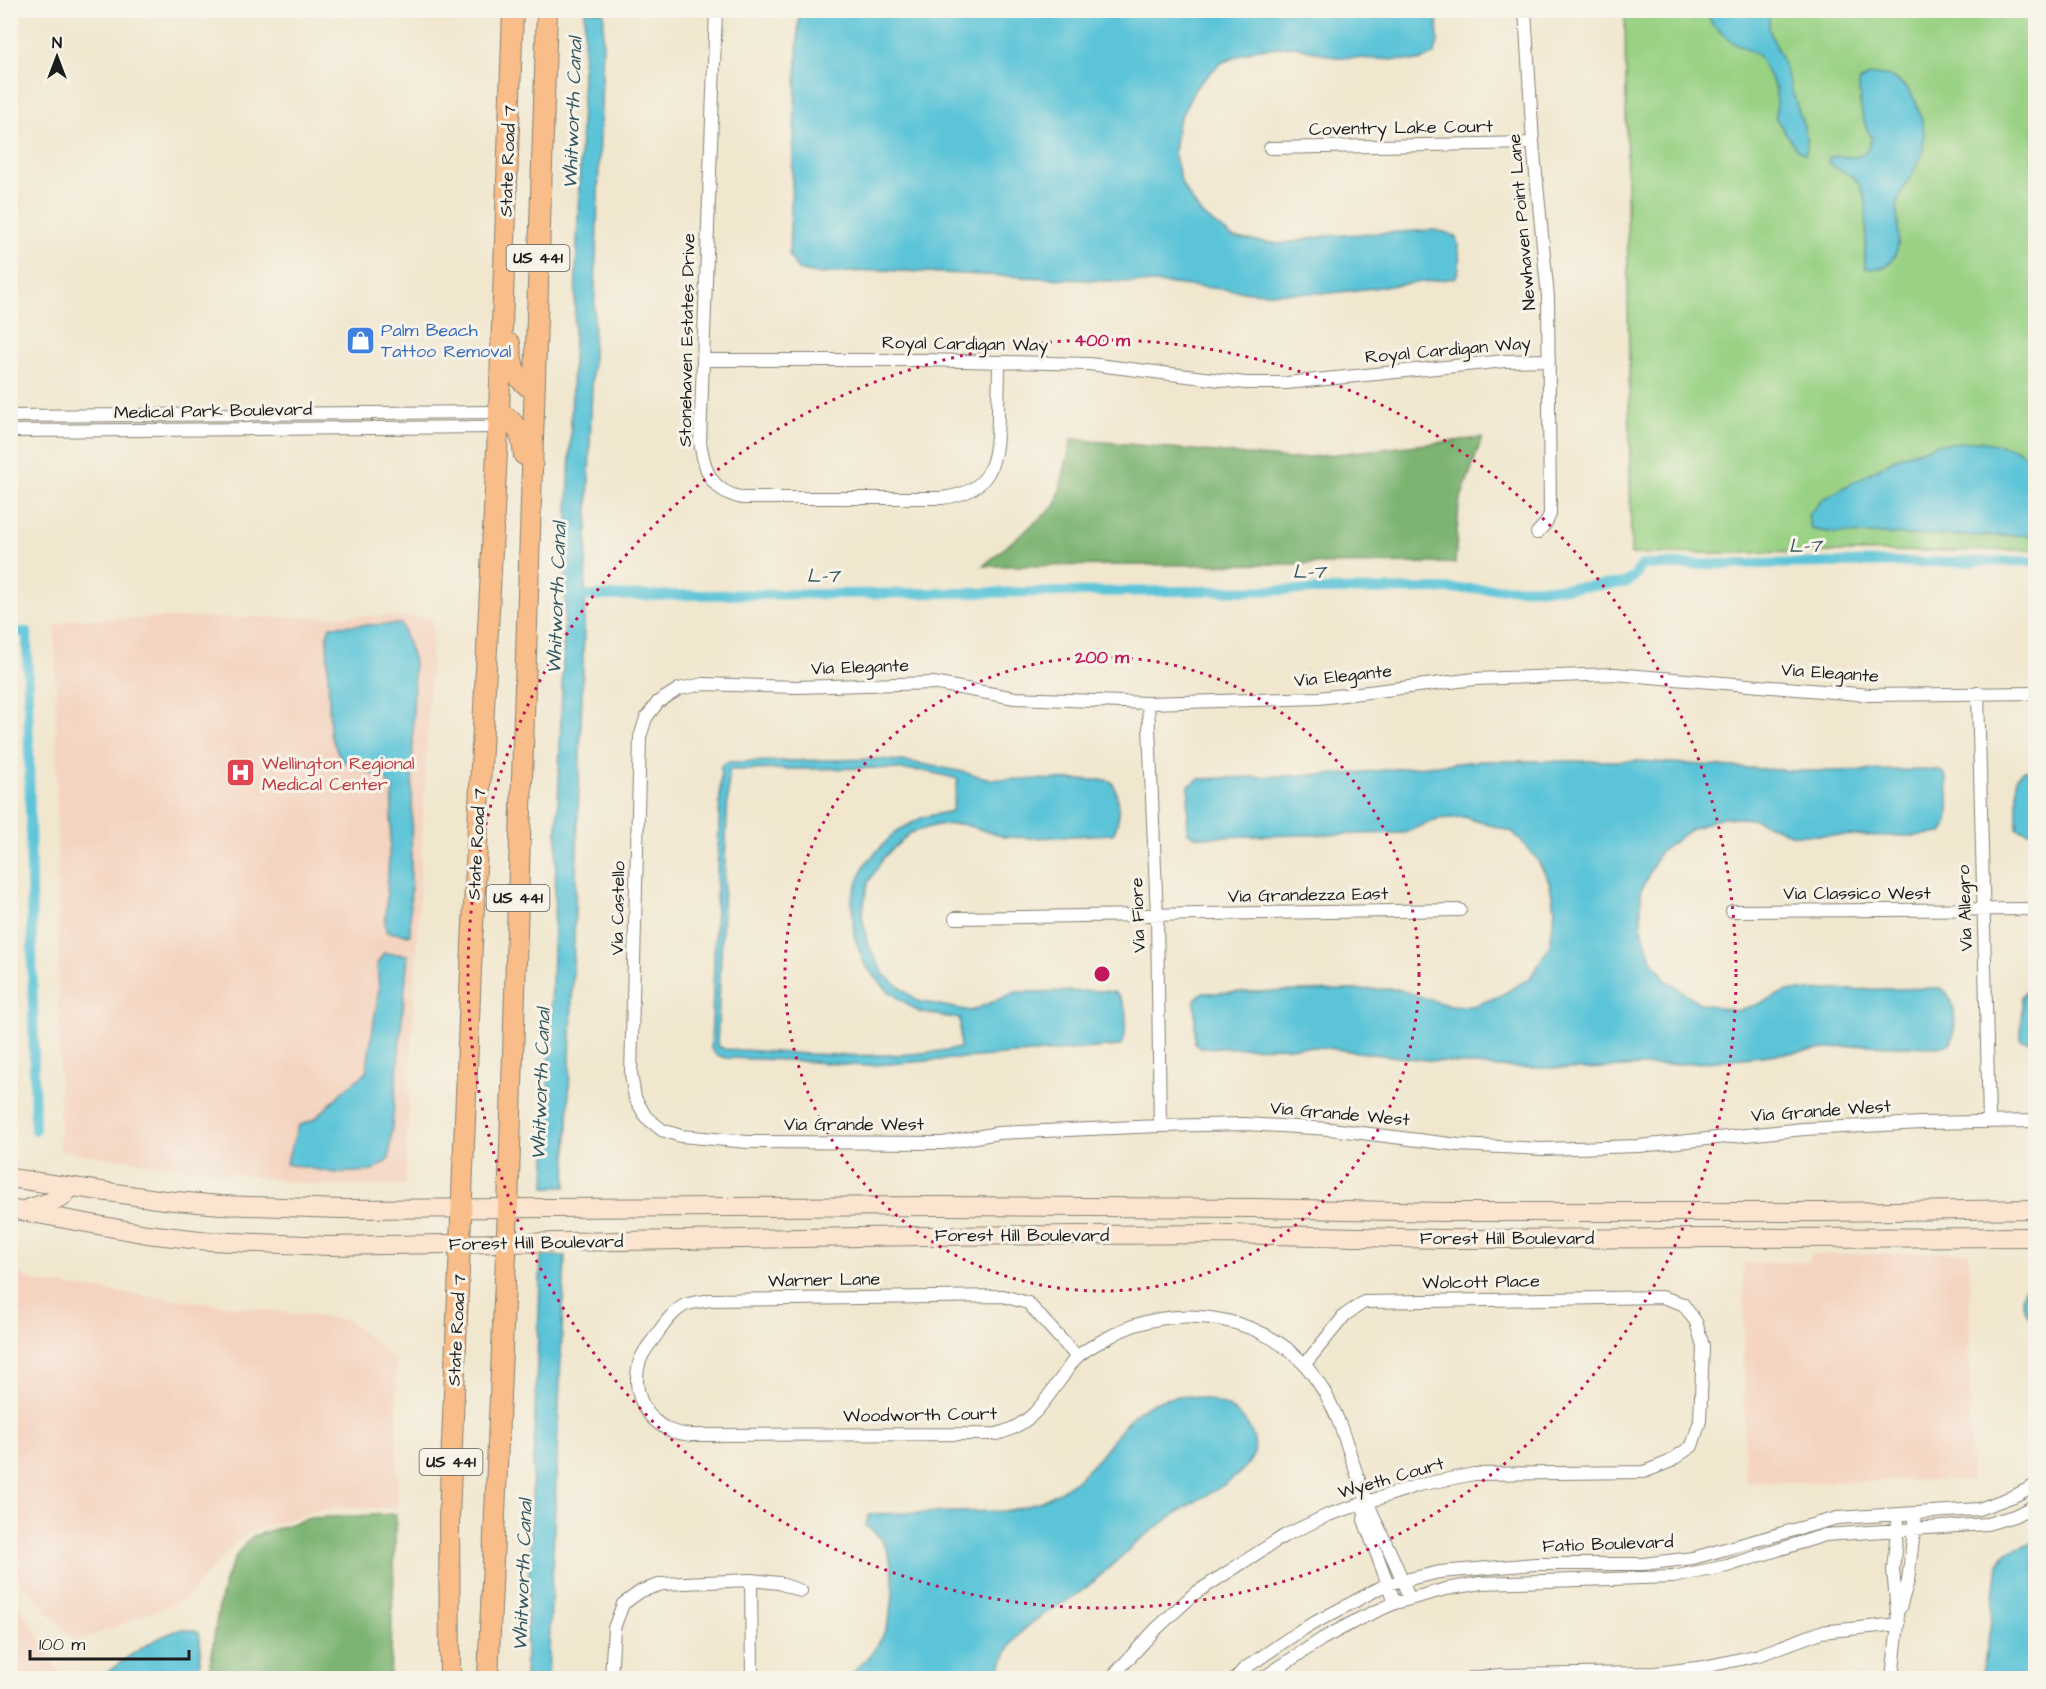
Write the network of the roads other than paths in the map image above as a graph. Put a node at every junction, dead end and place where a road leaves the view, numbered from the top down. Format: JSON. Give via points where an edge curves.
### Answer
{"nodes":[{"id":1,"x":513,"y":10,"type":"edge"},
{"id":2,"x":547,"y":10,"type":"edge"},
{"id":3,"x":716,"y":10,"type":"edge"},
{"id":4,"x":1525,"y":10,"type":"edge"},
{"id":5,"x":1533,"y":143,"type":"junction"},
{"id":6,"x":1270,"y":148,"type":"dead end"},
{"id":7,"x":504,"y":267,"type":"junction"},
{"id":8,"x":703,"y":360,"type":"junction"},
{"id":9,"x":1549,"y":360,"type":"junction"},
{"id":10,"x":999,"y":362,"type":"junction"},
{"id":11,"x":534,"y":390,"type":"junction"},
{"id":12,"x":415,"y":412,"type":"junction"},
{"id":13,"x":10,"y":416,"type":"edge"},
{"id":14,"x":499,"y":419,"type":"junction"},
{"id":15,"x":415,"y":427,"type":"junction"},
{"id":16,"x":10,"y":431,"type":"edge"},
{"id":17,"x":530,"y":505,"type":"junction"},
{"id":18,"x":1537,"y":534,"type":"dead end"},
{"id":19,"x":1978,"y":693,"type":"junction"},
{"id":20,"x":2036,"y":693,"type":"edge"},
{"id":21,"x":658,"y":702,"type":"joint"},
{"id":22,"x":1148,"y":703,"type":"junction"},
{"id":23,"x":2036,"y":909,"type":"edge"},
{"id":24,"x":1460,"y":910,"type":"dead end"},
{"id":25,"x":1982,"y":910,"type":"junction"},
{"id":26,"x":1732,"y":911,"type":"dead end"},
{"id":27,"x":1157,"y":916,"type":"junction"},
{"id":28,"x":955,"y":918,"type":"dead end"},
{"id":29,"x":646,"y":1117,"type":"joint"},
{"id":30,"x":1989,"y":1121,"type":"junction"},
{"id":31,"x":2036,"y":1121,"type":"edge"},
{"id":32,"x":1160,"y":1126,"type":"junction"},
{"id":33,"x":10,"y":1178,"type":"edge"},
{"id":34,"x":71,"y":1187,"type":"junction"},
{"id":35,"x":463,"y":1208,"type":"junction"},
{"id":36,"x":508,"y":1208,"type":"junction"},
{"id":37,"x":15,"y":1209,"type":"edge"},
{"id":38,"x":2036,"y":1209,"type":"edge"},
{"id":39,"x":2036,"y":1237,"type":"edge"},
{"id":40,"x":507,"y":1242,"type":"junction"},
{"id":41,"x":461,"y":1245,"type":"junction"},
{"id":42,"x":1683,"y":1304,"type":"joint"},
{"id":43,"x":1077,"y":1357,"type":"junction"},
{"id":44,"x":1305,"y":1364,"type":"junction"},
{"id":45,"x":654,"y":1421,"type":"joint"},
{"id":46,"x":2036,"y":1485,"type":"edge"},
{"id":47,"x":1367,"y":1502,"type":"junction"},
{"id":48,"x":2036,"y":1505,"type":"edge"},
{"id":49,"x":1915,"y":1513,"type":"junction"},
{"id":50,"x":1898,"y":1514,"type":"junction"},
{"id":51,"x":1915,"y":1528,"type":"junction"},
{"id":52,"x":1898,"y":1529,"type":"junction"},
{"id":53,"x":751,"y":1580,"type":"junction"},
{"id":54,"x":1403,"y":1580,"type":"junction"},
{"id":55,"x":1387,"y":1584,"type":"junction"},
{"id":56,"x":801,"y":1591,"type":"dead end"},
{"id":57,"x":1409,"y":1599,"type":"junction"},
{"id":58,"x":1395,"y":1603,"type":"junction"},
{"id":59,"x":1898,"y":1621,"type":"junction"},
{"id":60,"x":450,"y":1669,"type":"edge"},
{"id":61,"x":455,"y":1678,"type":"edge"},
{"id":62,"x":488,"y":1678,"type":"edge"},
{"id":63,"x":611,"y":1678,"type":"edge"},
{"id":64,"x":752,"y":1678,"type":"edge"},
{"id":65,"x":1112,"y":1678,"type":"edge"},
{"id":66,"x":1236,"y":1678,"type":"edge"},
{"id":67,"x":1263,"y":1678,"type":"edge"},
{"id":68,"x":1471,"y":1678,"type":"edge"},
{"id":69,"x":1892,"y":1678,"type":"edge"}],
"edges":[{"from":1,"to":7,"type":"main road","name":"State Road 7","number":"US 441"},
{"from":2,"to":11,"type":"main road","name":"State Road 7","number":"US 441"},
{"from":3,"to":8,"type":"street","name":"Stonehaven Estates Drive"},
{"from":4,"to":5,"type":"street","name":"Newhaven Point Lane"},
{"from":5,"to":6,"type":"street","name":"Coventry Lake Court"},
{"from":5,"to":9,"type":"street","name":"Newhaven Point Lane","via":[[1547,286]]},
{"from":7,"to":11,"type":"main road","via":[[512,362],[516,376]]},
{"from":7,"to":14,"type":"main road","name":"State Road 7","number":"US 441"},
{"from":8,"to":10,"type":"street","name":"Royal Cardigan Way"},
{"from":8,"to":10,"type":"street","name":"Stonehaven Estates Drive","via":[[700,442],[704,466],[715,484],[742,498],[824,499],[942,498],[976,486],[996,456]]},
{"from":9,"to":10,"type":"street","name":"Royal Cardigan Way","via":[[1286,383],[1245,383],[1089,364]]},
{"from":9,"to":18,"type":"street","name":"Newhaven Point Lane","via":[[1550,514]]},
{"from":11,"to":17,"type":"main road","name":"State Road 7","number":"US 441"},
{"from":12,"to":13,"type":"street","name":"Medical Park Boulevard"},
{"from":12,"to":14,"type":"street","name":"Medical Park Boulevard"},
{"from":12,"to":15,"type":"street"},
{"from":14,"to":15,"type":"street","name":"Medical Park Boulevard"},
{"from":14,"to":17,"type":"main road","via":[[510,418],[523,440]]},
{"from":14,"to":35,"type":"main road","name":"State Road 7","number":"US 441"},
{"from":15,"to":16,"type":"street","name":"Medical Park Boulevard"},
{"from":17,"to":36,"type":"main road","name":"State Road 7","number":"US 441"},
{"from":19,"to":20,"type":"street","name":"Via Elegante"},
{"from":19,"to":22,"type":"street","name":"Via Elegante","via":[[1870,695],[1614,674],[1475,679],[1319,698]]},
{"from":19,"to":25,"type":"street","name":"Via Allegro"},
{"from":21,"to":22,"type":"street","name":"Via Elegante","via":[[679,689],[704,684],[796,687],[933,683],[1016,699]]},
{"from":21,"to":29,"type":"street","name":"Via Castello","via":[[646,718],[640,737],[632,1074],[635,1098]]},
{"from":22,"to":27,"type":"street","name":"Via Fiore"},
{"from":23,"to":25,"type":"street","name":"Via Classico West"},
{"from":24,"to":27,"type":"street","name":"Via Grandezza East"},
{"from":25,"to":26,"type":"street","name":"Via Classico West"},
{"from":25,"to":30,"type":"street","name":"Via Allegro"},
{"from":27,"to":28,"type":"street","name":"Via Grandezza East"},
{"from":27,"to":32,"type":"street","name":"Via Fiore"},
{"from":29,"to":32,"type":"street","name":"Via Grande West","via":[[662,1130],[681,1136],[748,1142],[943,1143],[998,1133]]},
{"from":30,"to":31,"type":"street","name":"Via Grande West"},
{"from":30,"to":32,"type":"street","name":"Via Grande West","via":[[1804,1129],[1639,1146],[1542,1149],[1458,1145],[1329,1129],[1245,1124]]},
{"from":33,"to":34,"type":"main road","name":"Forest Hill Boulevard"},
{"from":34,"to":35,"type":"main road","name":"Forest Hill Boulevard","via":[[221,1205]]},
{"from":34,"to":37,"type":"main road","via":[[62,1198]]},
{"from":35,"to":36,"type":"main road","name":"Forest Hill Boulevard"},
{"from":35,"to":41,"type":"main road","name":"State Road 7","number":"US 441"},
{"from":36,"to":38,"type":"main road","name":"Forest Hill Boulevard","via":[[942,1206],[1443,1212]]},
{"from":36,"to":40,"type":"main road","name":"State Road 7","number":"US 441"},
{"from":37,"to":41,"type":"main road","name":"Forest Hill Boulevard","via":[[147,1234],[209,1241],[329,1246]]},
{"from":39,"to":40,"type":"main road","name":"Forest Hill Boulevard","via":[[1443,1239],[1217,1234]]},
{"from":40,"to":41,"type":"main road","name":"Forest Hill Boulevard"},
{"from":40,"to":62,"type":"main road","name":"State Road 7","number":"US 441"},
{"from":41,"to":60,"type":"main road","name":"State Road 7","number":"US 441","via":[[449,1517]]},
{"from":42,"to":44,"type":"street","name":"Wolcott Place","via":[[1662,1297],[1364,1302],[1345,1315]]},
{"from":42,"to":47,"type":"street","name":"Wyeth Court","via":[[1696,1322],[1703,1346],[1700,1421],[1692,1446],[1669,1462],[1644,1472],[1474,1474],[1419,1485]]},
{"from":43,"to":44,"type":"street","name":"Woodworth Court","via":[[1112,1335],[1143,1322],[1211,1317],[1244,1326],[1279,1343]]},
{"from":43,"to":45,"type":"street","name":"Woodworth Court","via":[[1032,1416],[1016,1428],[997,1434],[691,1435],[671,1431]]},
{"from":43,"to":45,"type":"street","name":"Warner Lane","via":[[1028,1303],[1003,1296],[710,1300],[684,1305],[667,1320],[639,1364],[640,1398]]},
{"from":44,"to":47,"type":"street","name":"Woodworth Court","via":[[1340,1424]]},
{"from":46,"to":49,"type":"street","name":"Fatio Boulevard","via":[[1979,1509]]},
{"from":47,"to":54,"type":"street","name":"Woodworth Court"},
{"from":47,"to":55,"type":"street","name":"Woodworth Court","via":[[1364,1520]]},
{"from":47,"to":65,"type":"street","name":"Wyeth Court","via":[[1284,1536],[1194,1594]]},
{"from":48,"to":51,"type":"street","name":"Fatio Boulevard","via":[[1987,1524]]},
{"from":49,"to":50,"type":"street","name":"Fatio Boulevard"},
{"from":49,"to":51,"type":"street"},
{"from":50,"to":52,"type":"street"},
{"from":50,"to":54,"type":"street","name":"Fatio Boulevard","via":[[1837,1518],[1693,1558],[1643,1564],[1535,1564],[1440,1572]]},
{"from":51,"to":52,"type":"street","name":"Fatio Boulevard"},
{"from":51,"to":59,"type":"street"},
{"from":52,"to":57,"type":"street","name":"Fatio Boulevard","via":[[1826,1535],[1727,1566],[1673,1577],[1481,1583]]},
{"from":52,"to":59,"type":"street","via":[[1893,1569]]},
{"from":53,"to":56,"type":"street","via":[[779,1583]]},
{"from":53,"to":63,"type":"street","via":[[662,1584],[641,1591],[623,1604],[614,1628]]},
{"from":53,"to":64,"type":"street"},
{"from":54,"to":55,"type":"street","name":"Fatio Boulevard"},
{"from":54,"to":57,"type":"street","name":"Woodworth Court"},
{"from":55,"to":58,"type":"street","name":"Woodworth Court"},
{"from":55,"to":66,"type":"street","name":"Fatio Boulevard","via":[[1301,1630]]},
{"from":57,"to":58,"type":"street","name":"Fatio Boulevard"},
{"from":58,"to":67,"type":"street","name":"Fatio Boulevard","via":[[1322,1639]]},
{"from":59,"to":68,"type":"street","via":[[1821,1632],[1759,1655],[1704,1667],[1656,1673]]},
{"from":59,"to":69,"type":"street"},
{"from":60,"to":61,"type":"main road","name":"State Road 7"}]}
